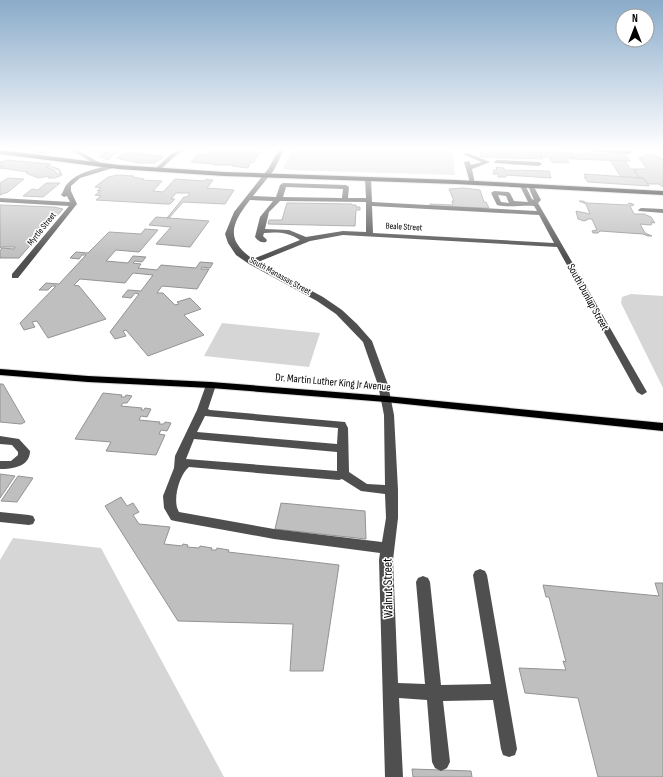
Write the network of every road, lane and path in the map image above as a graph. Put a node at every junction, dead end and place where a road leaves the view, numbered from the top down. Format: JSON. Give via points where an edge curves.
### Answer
{"nodes":[{"id":1,"x":70,"y":184,"type":"edge"},
{"id":2,"x":259,"y":184,"type":"edge"},
{"id":3,"x":368,"y":184,"type":"edge"},
{"id":4,"x":493,"y":184,"type":"edge"},
{"id":5,"x":523,"y":186,"type":"junction"},
{"id":6,"x":531,"y":186,"type":"junction"},
{"id":7,"x":68,"y":191,"type":"junction"},
{"id":8,"x":663,"y":193,"type":"edge"},
{"id":9,"x":247,"y":198,"type":"junction"},
{"id":10,"x":279,"y":199,"type":"junction"},
{"id":11,"x":0,"y":200,"type":"edge"},
{"id":12,"x":345,"y":200,"type":"junction"},
{"id":13,"x":368,"y":202,"type":"junction"},
{"id":14,"x":56,"y":203,"type":"junction"},
{"id":15,"x":512,"y":203,"type":"dead end"},
{"id":16,"x":535,"y":203,"type":"junction"},
{"id":17,"x":74,"y":204,"type":"junction"},
{"id":18,"x":641,"y":210,"type":"dead end"},
{"id":19,"x":663,"y":211,"type":"edge"},
{"id":20,"x":541,"y":213,"type":"junction"},
{"id":21,"x":261,"y":231,"type":"junction"},
{"id":22,"x":370,"y":234,"type":"junction"},
{"id":23,"x":263,"y":240,"type":"dead end"},
{"id":24,"x":305,"y":240,"type":"junction"},
{"id":25,"x":559,"y":243,"type":"junction"},
{"id":26,"x":252,"y":262,"type":"junction"},
{"id":27,"x":16,"y":276,"type":"dead end"},
{"id":28,"x":0,"y":372,"type":"edge"},
{"id":29,"x":211,"y":385,"type":"junction"},
{"id":30,"x":642,"y":392,"type":"dead end"},
{"id":31,"x":386,"y":399,"type":"junction"},
{"id":32,"x":202,"y":410,"type":"junction"},
{"id":33,"x":662,"y":428,"type":"edge"},
{"id":34,"x":191,"y":435,"type":"junction"},
{"id":35,"x":0,"y":440,"type":"edge"},
{"id":36,"x":343,"y":448,"type":"junction"},
{"id":37,"x":0,"y":465,"type":"edge"},
{"id":38,"x":180,"y":468,"type":"junction"},
{"id":39,"x":343,"y":474,"type":"junction"},
{"id":40,"x":392,"y":490,"type":"junction"},
{"id":41,"x":0,"y":517,"type":"edge"},
{"id":42,"x":29,"y":520,"type":"dead end"},
{"id":43,"x":388,"y":548,"type":"junction"},
{"id":44,"x":480,"y":575,"type":"dead end"},
{"id":45,"x":423,"y":582,"type":"dead end"},
{"id":46,"x":392,"y":690,"type":"junction"},
{"id":47,"x":500,"y":692,"type":"junction"},
{"id":48,"x":434,"y":693,"type":"junction"},
{"id":49,"x":509,"y":750,"type":"dead end"},
{"id":50,"x":441,"y":762,"type":"dead end"},
{"id":51,"x":394,"y":777,"type":"edge"}],
"edges":[{"from":1,"to":7,"type":"street","name":"Myrtle Street"},
{"from":2,"to":9,"type":"street","name":"South Manassas Street"},
{"from":3,"to":13,"type":"street"},
{"from":4,"to":5,"type":"main road"},
{"from":5,"to":6,"type":"main road"},
{"from":5,"to":16,"type":"street","name":"South Dunlap Street","via":[[529,200]]},
{"from":6,"to":8,"type":"main road"},
{"from":6,"to":16,"type":"street","name":"South Dunlap Street","via":[[538,200]]},
{"from":7,"to":14,"type":"street","name":"Myrtle Street"},
{"from":7,"to":17,"type":"street"},
{"from":9,"to":10,"type":"street"},
{"from":9,"to":26,"type":"street","name":"South Manassas Street","via":[[237,212],[229,234],[239,253]]},
{"from":10,"to":12,"type":"street"},
{"from":10,"to":12,"type":"street","via":[[283,185],[346,187]]},
{"from":10,"to":21,"type":"street","via":[[269,206],[261,224]]},
{"from":11,"to":14,"type":"street"},
{"from":12,"to":13,"type":"street"},
{"from":13,"to":20,"type":"street"},
{"from":13,"to":22,"type":"street"},
{"from":14,"to":17,"type":"street"},
{"from":15,"to":16,"type":"street"},
{"from":16,"to":20,"type":"street","name":"South Dunlap Street"},
{"from":17,"to":27,"type":"street","name":"Myrtle Street"},
{"from":18,"to":19,"type":"street"},
{"from":20,"to":25,"type":"street","name":"South Dunlap Street"},
{"from":21,"to":23,"type":"street","via":[[259,237]]},
{"from":21,"to":24,"type":"street","via":[[294,232]]},
{"from":22,"to":24,"type":"street","name":"Beale Street","via":[[328,234]]},
{"from":22,"to":25,"type":"street","name":"Beale Street"},
{"from":24,"to":26,"type":"street","name":"Beale Street"},
{"from":25,"to":30,"type":"street","name":"South Dunlap Street"},
{"from":26,"to":31,"type":"street","name":"South Manassas Street","via":[[320,299],[354,326],[367,341]]},
{"from":28,"to":29,"type":"main road","name":"Dr. Martin Luther King Jr Avenue"},
{"from":29,"to":31,"type":"main road","name":"Dr. Martin Luther King Jr Avenue"},
{"from":29,"to":32,"type":"street"},
{"from":31,"to":33,"type":"main road","name":"Dr. Martin Luther King Jr Avenue"},
{"from":31,"to":40,"type":"street","name":"Walnut Street"},
{"from":32,"to":34,"type":"street"},
{"from":32,"to":36,"type":"street","via":[[208,413],[341,425]]},
{"from":34,"to":36,"type":"street"},
{"from":34,"to":38,"type":"street","via":[[181,456]]},
{"from":35,"to":37,"type":"street","via":[[14,442],[24,451],[24,456],[14,465]]},
{"from":36,"to":39,"type":"street"},
{"from":38,"to":39,"type":"street","via":[[187,463],[339,476]]},
{"from":38,"to":43,"type":"street","via":[[169,496],[170,508],[175,516],[274,534]]},
{"from":39,"to":40,"type":"street","via":[[365,488]]},
{"from":40,"to":43,"type":"street","name":"Walnut Street"},
{"from":41,"to":42,"type":"street"},
{"from":43,"to":46,"type":"street","name":"Walnut Street","via":[[386,560]]},
{"from":44,"to":47,"type":"street"},
{"from":45,"to":48,"type":"street"},
{"from":46,"to":48,"type":"street"},
{"from":46,"to":51,"type":"street","name":"Walnut Street"},
{"from":47,"to":48,"type":"street"},
{"from":47,"to":49,"type":"street"},
{"from":48,"to":50,"type":"street"}]}
